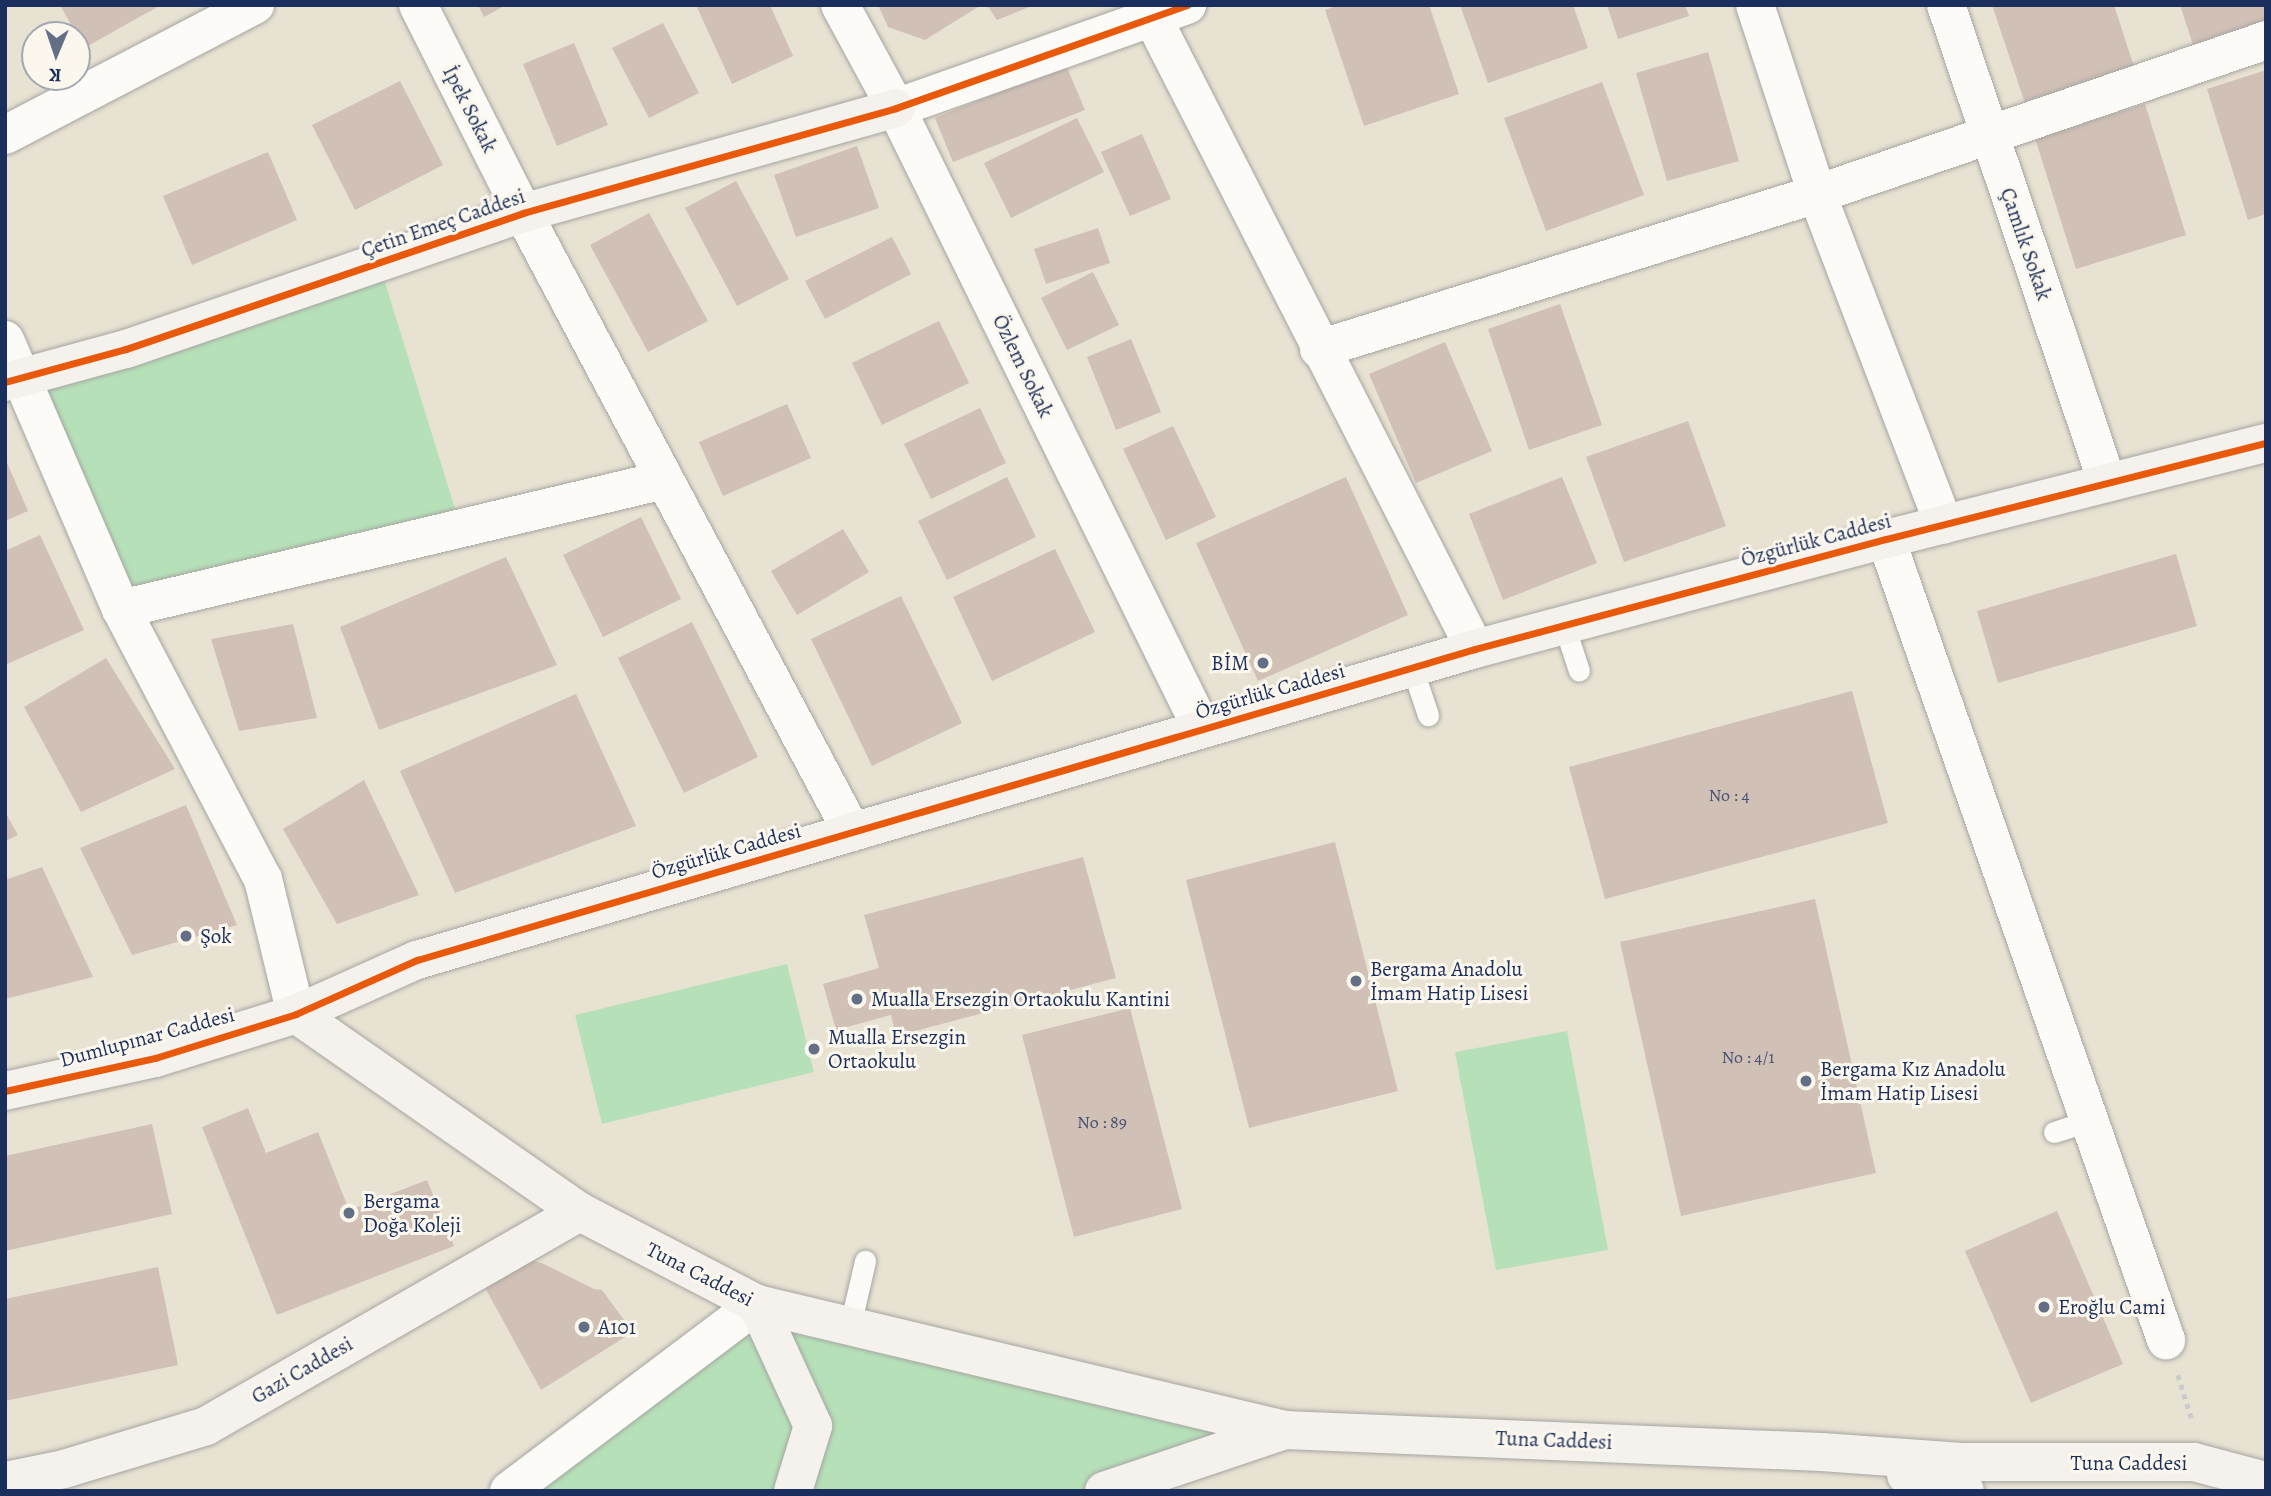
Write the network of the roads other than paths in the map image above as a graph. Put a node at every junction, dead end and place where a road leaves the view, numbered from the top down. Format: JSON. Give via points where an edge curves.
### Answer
{"nodes":[{"id":1,"x":255,"y":5,"type":"edge"},
{"id":2,"x":418,"y":5,"type":"edge"},
{"id":3,"x":840,"y":5,"type":"edge"},
{"id":4,"x":1755,"y":5,"type":"edge"},
{"id":5,"x":1946,"y":5,"type":"edge"},
{"id":6,"x":1162,"y":9,"type":"edge"},
{"id":7,"x":2266,"y":40,"type":"edge"},
{"id":8,"x":896,"y":108,"type":"junction"},
{"id":9,"x":5,"y":135,"type":"edge"},
{"id":10,"x":1989,"y":135,"type":"junction"},
{"id":11,"x":1817,"y":194,"type":"junction"},
{"id":12,"x":523,"y":213,"type":"junction"},
{"id":13,"x":5,"y":340,"type":"edge"},
{"id":14,"x":1319,"y":349,"type":"junction"},
{"id":15,"x":14,"y":379,"type":"edge"},
{"id":16,"x":2266,"y":443,"type":"edge"},
{"id":17,"x":664,"y":480,"type":"junction"},
{"id":18,"x":2107,"y":482,"type":"junction"},
{"id":19,"x":1944,"y":524,"type":"junction"},
{"id":20,"x":1886,"y":539,"type":"junction"},
{"id":21,"x":121,"y":609,"type":"junction"},
{"id":22,"x":1564,"y":625,"type":"junction"},
{"id":23,"x":1475,"y":649,"type":"junction"},
{"id":24,"x":1412,"y":667,"type":"junction"},
{"id":25,"x":1579,"y":671,"type":"dead end"},
{"id":26,"x":1428,"y":715,"type":"dead end"},
{"id":27,"x":1202,"y":729,"type":"junction"},
{"id":28,"x":852,"y":832,"type":"junction"},
{"id":29,"x":296,"y":1014,"type":"junction"},
{"id":30,"x":5,"y":1091,"type":"edge"},
{"id":31,"x":2090,"y":1120,"type":"junction"},
{"id":32,"x":2054,"y":1132,"type":"dead end"},
{"id":33,"x":580,"y":1212,"type":"junction"},
{"id":34,"x":865,"y":1261,"type":"dead end"},
{"id":35,"x":757,"y":1304,"type":"junction"},
{"id":36,"x":850,"y":1326,"type":"junction"},
{"id":37,"x":2166,"y":1340,"type":"road end"},
{"id":38,"x":1285,"y":1430,"type":"junction"},
{"id":39,"x":1822,"y":1452,"type":"junction"},
{"id":40,"x":5,"y":1481,"type":"edge"},
{"id":41,"x":2266,"y":1481,"type":"edge"},
{"id":42,"x":509,"y":1491,"type":"edge"},
{"id":43,"x":793,"y":1491,"type":"edge"},
{"id":44,"x":1104,"y":1491,"type":"edge"},
{"id":45,"x":1896,"y":1491,"type":"edge"},
{"id":46,"x":1965,"y":1491,"type":"edge"}],
"edges":[{"from":1,"to":9,"type":"street"},
{"from":2,"to":12,"type":"street","name":"İpek Sokak"},
{"from":3,"to":8,"type":"street","name":"Özlem Sokak"},
{"from":4,"to":11,"type":"street"},
{"from":5,"to":10,"type":"street","name":"Çamlık Sokak"},
{"from":6,"to":8,"type":"street"},
{"from":6,"to":14,"type":"street"},
{"from":7,"to":10,"type":"street"},
{"from":8,"to":12,"type":"main road","name":"Çetin Emeç Caddesi"},
{"from":8,"to":27,"type":"street","name":"Özlem Sokak"},
{"from":10,"to":11,"type":"street"},
{"from":10,"to":18,"type":"street","name":"Çamlık Sokak"},
{"from":11,"to":14,"type":"street"},
{"from":11,"to":19,"type":"street"},
{"from":12,"to":15,"type":"main road","name":"Çetin Emeç Caddesi","via":[[126,349]]},
{"from":12,"to":17,"type":"street","name":"İpek Sokak"},
{"from":13,"to":15,"type":"street"},
{"from":14,"to":23,"type":"street"},
{"from":15,"to":21,"type":"street"},
{"from":16,"to":18,"type":"main road","name":"Özgürlük Caddesi"},
{"from":17,"to":21,"type":"street"},
{"from":17,"to":28,"type":"street","name":"İpek Sokak"},
{"from":18,"to":19,"type":"main road","name":"Özgürlük Caddesi"},
{"from":19,"to":20,"type":"main road","name":"Özgürlük Caddesi"},
{"from":20,"to":22,"type":"main road","name":"Özgürlük Caddesi"},
{"from":20,"to":31,"type":"street"},
{"from":21,"to":29,"type":"street","via":[[263,879]]},
{"from":22,"to":23,"type":"main road","name":"Özgürlük Caddesi"},
{"from":22,"to":25,"type":"lane"},
{"from":23,"to":24,"type":"main road","name":"Özgürlük Caddesi"},
{"from":24,"to":26,"type":"lane"},
{"from":24,"to":27,"type":"main road","name":"Özgürlük Caddesi"},
{"from":27,"to":28,"type":"main road","name":"Özgürlük Caddesi"},
{"from":28,"to":29,"type":"main road","name":"Özgürlük Caddesi","via":[[417,960]]},
{"from":29,"to":30,"type":"main road","name":"Dumlupınar Caddesi","via":[[155,1058]]},
{"from":29,"to":33,"type":"main road","name":"Tuna Caddesi"},
{"from":31,"to":32,"type":"lane"},
{"from":31,"to":37,"type":"street"},
{"from":33,"to":35,"type":"main road","name":"Tuna Caddesi"},
{"from":33,"to":40,"type":"main road","name":"Gazi Caddesi","via":[[206,1426],[64,1469]]},
{"from":34,"to":36,"type":"lane"},
{"from":35,"to":36,"type":"main road","name":"Tuna Caddesi"},
{"from":35,"to":42,"type":"street"},
{"from":35,"to":43,"type":"main road","via":[[813,1426]]},
{"from":36,"to":38,"type":"main road","name":"Tuna Caddesi"},
{"from":38,"to":39,"type":"main road","name":"Tuna Caddesi"},
{"from":38,"to":44,"type":"main road","name":"Tuna Caddesi"},
{"from":39,"to":41,"type":"main road","name":"Tuna Caddesi","via":[[1962,1462],[2194,1462]]},
{"from":39,"to":45,"type":"main road"},
{"from":39,"to":46,"type":"main road","name":"Tuna Caddesi"}]}
